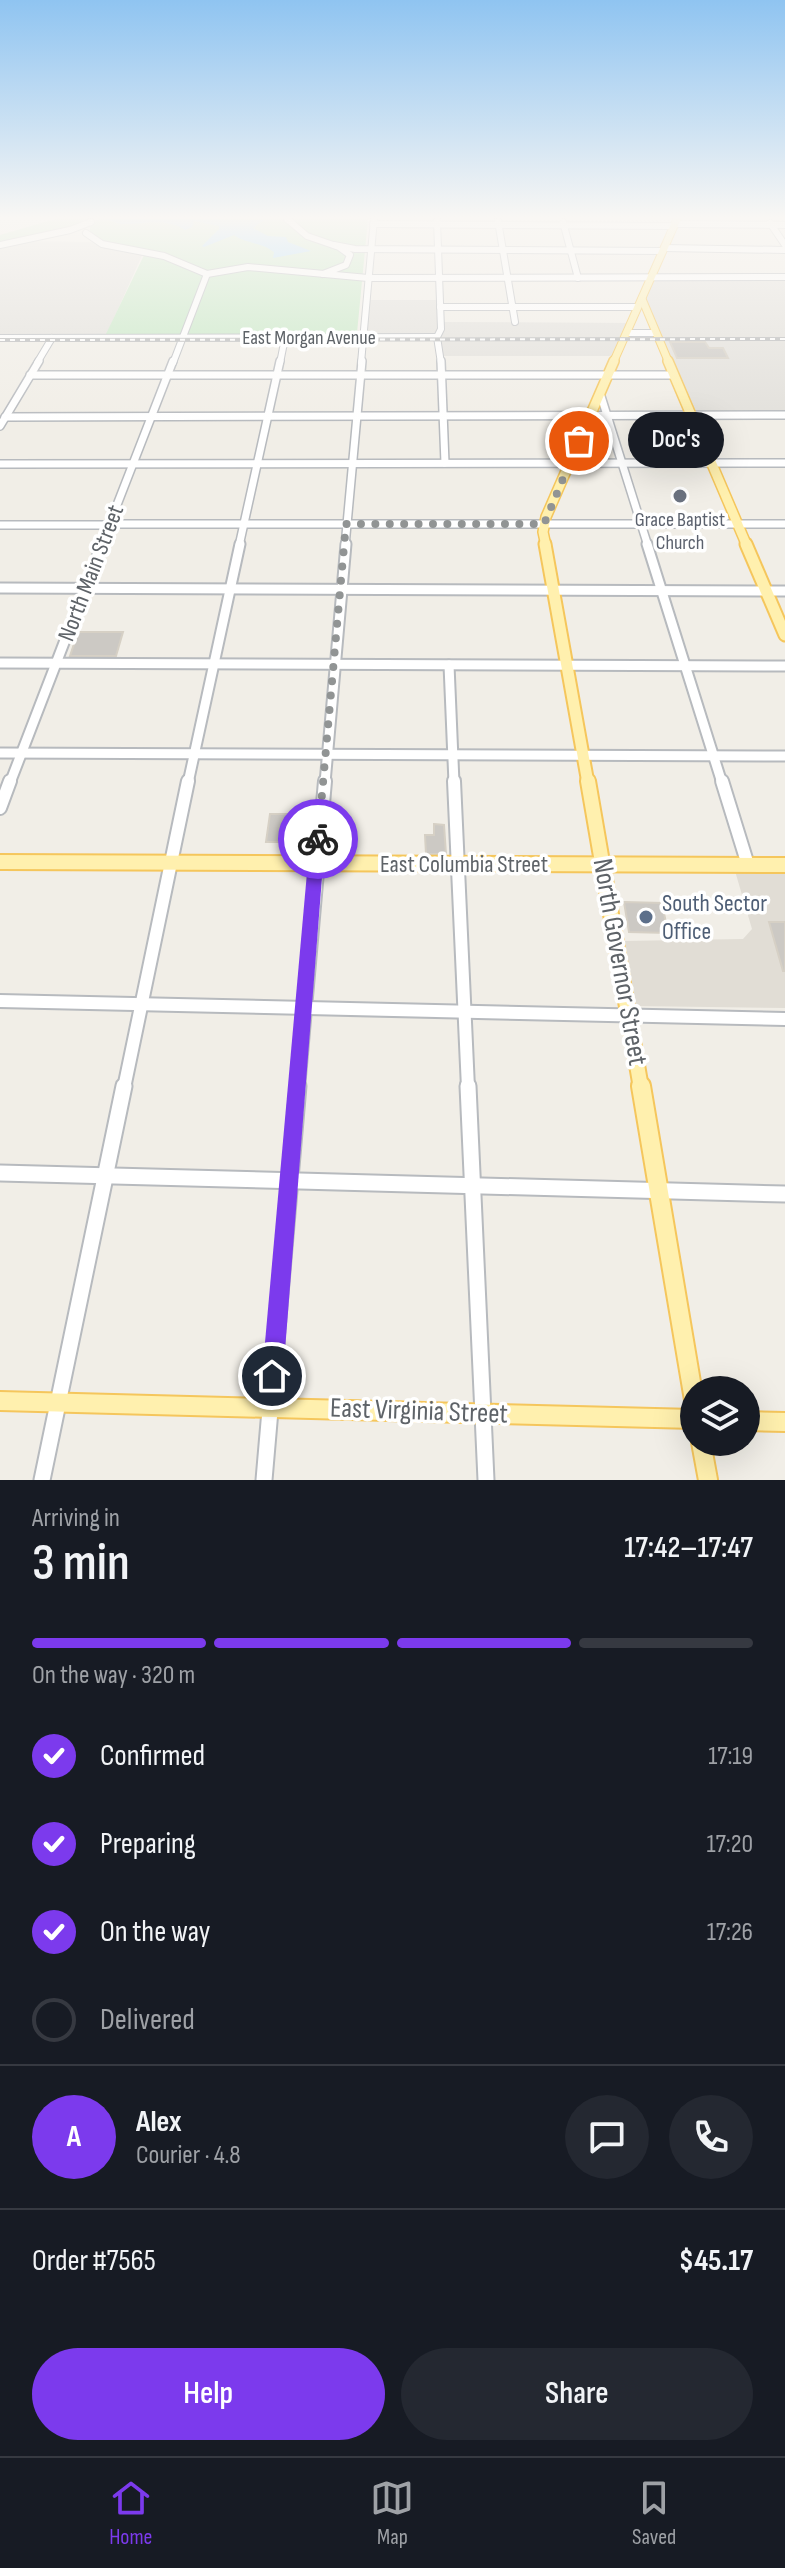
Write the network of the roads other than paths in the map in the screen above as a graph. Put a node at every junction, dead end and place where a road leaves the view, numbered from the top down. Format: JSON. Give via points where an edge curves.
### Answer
{"nodes":[{"id":1,"x":202,"y":288,"type":"edge"},
{"id":2,"x":367,"y":288,"type":"edge"},
{"id":3,"x":439,"y":288,"type":"edge"},
{"id":4,"x":510,"y":288,"type":"edge"},
{"id":5,"x":646,"y":288,"type":"edge"},
{"id":6,"x":640,"y":303,"type":"junction"},
{"id":7,"x":440,"y":307,"type":"junction"},
{"id":8,"x":513,"y":307,"type":"junction"},
{"id":9,"x":515,"y":322,"type":"dead end"},
{"id":10,"x":627,"y":333,"type":"junction"},
{"id":11,"x":655,"y":333,"type":"junction"},
{"id":12,"x":363,"y":337,"type":"junction"},
{"id":13,"x":437,"y":337,"type":"junction"},
{"id":14,"x":0,"y":338,"type":"edge"},
{"id":15,"x":52,"y":338,"type":"junction"},
{"id":16,"x":182,"y":338,"type":"junction"},
{"id":17,"x":285,"y":338,"type":"junction"},
{"id":18,"x":30,"y":375,"type":"junction"},
{"id":19,"x":168,"y":375,"type":"junction"},
{"id":20,"x":278,"y":375,"type":"junction"},
{"id":21,"x":360,"y":375,"type":"junction"},
{"id":22,"x":442,"y":375,"type":"junction"},
{"id":23,"x":608,"y":375,"type":"junction"},
{"id":24,"x":673,"y":375,"type":"junction"},
{"id":25,"x":600,"y":393,"type":"junction"},
{"id":26,"x":785,"y":415,"type":"edge"},
{"id":27,"x":268,"y":416,"type":"junction"},
{"id":28,"x":357,"y":416,"type":"junction"},
{"id":29,"x":443,"y":416,"type":"junction"},
{"id":30,"x":590,"y":416,"type":"junction"},
{"id":31,"x":608,"y":416,"type":"junction"},
{"id":32,"x":691,"y":416,"type":"junction"},
{"id":33,"x":5,"y":417,"type":"junction"},
{"id":34,"x":151,"y":417,"type":"junction"},
{"id":35,"x":0,"y":426,"type":"edge"},
{"id":36,"x":352,"y":463,"type":"junction"},
{"id":37,"x":445,"y":463,"type":"junction"},
{"id":38,"x":568,"y":463,"type":"junction"},
{"id":39,"x":622,"y":463,"type":"junction"},
{"id":40,"x":711,"y":463,"type":"junction"},
{"id":41,"x":785,"y":463,"type":"edge"},
{"id":42,"x":0,"y":464,"type":"edge"},
{"id":43,"x":133,"y":464,"type":"junction"},
{"id":44,"x":258,"y":464,"type":"junction"},
{"id":45,"x":110,"y":524,"type":"junction"},
{"id":46,"x":244,"y":524,"type":"junction"},
{"id":47,"x":346,"y":524,"type":"junction"},
{"id":48,"x":544,"y":524,"type":"junction"},
{"id":49,"x":642,"y":524,"type":"junction"},
{"id":50,"x":737,"y":524,"type":"junction"},
{"id":51,"x":785,"y":524,"type":"edge"},
{"id":52,"x":0,"y":525,"type":"edge"},
{"id":53,"x":0,"y":588,"type":"edge"},
{"id":54,"x":85,"y":589,"type":"junction"},
{"id":55,"x":230,"y":589,"type":"junction"},
{"id":56,"x":340,"y":589,"type":"junction"},
{"id":57,"x":553,"y":590,"type":"junction"},
{"id":58,"x":662,"y":590,"type":"junction"},
{"id":59,"x":766,"y":590,"type":"junction"},
{"id":60,"x":785,"y":591,"type":"edge"},
{"id":61,"x":785,"y":635,"type":"edge"},
{"id":62,"x":0,"y":663,"type":"edge"},
{"id":63,"x":55,"y":663,"type":"junction"},
{"id":64,"x":214,"y":664,"type":"junction"},
{"id":65,"x":334,"y":664,"type":"junction"},
{"id":66,"x":449,"y":665,"type":"junction"},
{"id":67,"x":567,"y":665,"type":"junction"},
{"id":68,"x":685,"y":666,"type":"junction"},
{"id":69,"x":785,"y":666,"type":"edge"},
{"id":70,"x":0,"y":753,"type":"edge"},
{"id":71,"x":22,"y":754,"type":"junction"},
{"id":72,"x":194,"y":754,"type":"junction"},
{"id":73,"x":325,"y":754,"type":"junction"},
{"id":74,"x":452,"y":755,"type":"junction"},
{"id":75,"x":583,"y":755,"type":"junction"},
{"id":76,"x":713,"y":756,"type":"junction"},
{"id":77,"x":785,"y":756,"type":"edge"},
{"id":78,"x":0,"y":808,"type":"edge"},
{"id":79,"x":0,"y":862,"type":"edge"},
{"id":80,"x":171,"y":862,"type":"junction"},
{"id":81,"x":315,"y":864,"type":"junction"},
{"id":82,"x":458,"y":864,"type":"junction"},
{"id":83,"x":603,"y":865,"type":"junction"},
{"id":84,"x":748,"y":865,"type":"junction"},
{"id":85,"x":785,"y":865,"type":"edge"},
{"id":86,"x":0,"y":1001,"type":"edge"},
{"id":87,"x":141,"y":1004,"type":"junction"},
{"id":88,"x":303,"y":1009,"type":"junction"},
{"id":89,"x":465,"y":1012,"type":"junction"},
{"id":90,"x":628,"y":1015,"type":"junction"},
{"id":91,"x":785,"y":1019,"type":"edge"},
{"id":92,"x":0,"y":1173,"type":"edge"},
{"id":93,"x":106,"y":1177,"type":"junction"},
{"id":94,"x":289,"y":1181,"type":"junction"},
{"id":95,"x":472,"y":1186,"type":"junction"},
{"id":96,"x":659,"y":1191,"type":"junction"},
{"id":97,"x":785,"y":1194,"type":"edge"},
{"id":98,"x":690,"y":1376,"type":"edge"},
{"id":99,"x":0,"y":1401,"type":"edge"},
{"id":100,"x":59,"y":1402,"type":"junction"},
{"id":101,"x":270,"y":1406,"type":"junction"},
{"id":102,"x":483,"y":1413,"type":"junction"},
{"id":103,"x":680,"y":1419,"type":"edge"},
{"id":104,"x":760,"y":1421,"type":"edge"},
{"id":105,"x":785,"y":1422,"type":"edge"},
{"id":106,"x":704,"y":1456,"type":"edge"},
{"id":107,"x":42,"y":1480,"type":"edge"},
{"id":108,"x":264,"y":1480,"type":"edge"},
{"id":109,"x":486,"y":1480,"type":"edge"},
{"id":110,"x":708,"y":1480,"type":"edge"}],
"edges":[{"from":1,"to":16,"type":"street","name":"North Main Street"},
{"from":2,"to":12,"type":"street"},
{"from":3,"to":7,"type":"street"},
{"from":4,"to":8,"type":"street"},
{"from":5,"to":6,"type":"main road"},
{"from":6,"to":8,"type":"street"},
{"from":6,"to":10,"type":"main road"},
{"from":6,"to":11,"type":"main road"},
{"from":7,"to":8,"type":"street"},
{"from":7,"to":13,"type":"street"},
{"from":8,"to":9,"type":"street"},
{"from":10,"to":11,"type":"street"},
{"from":10,"to":23,"type":"main road"},
{"from":11,"to":24,"type":"main road"},
{"from":12,"to":13,"type":"street","name":"East Morgan Avenue"},
{"from":12,"to":17,"type":"street","name":"East Morgan Avenue"},
{"from":12,"to":21,"type":"street"},
{"from":13,"to":22,"type":"street"},
{"from":14,"to":15,"type":"street","name":"East Morgan Avenue"},
{"from":15,"to":16,"type":"street","name":"East Morgan Avenue"},
{"from":15,"to":18,"type":"street"},
{"from":16,"to":17,"type":"street","name":"East Morgan Avenue"},
{"from":16,"to":19,"type":"street","name":"North Main Street"},
{"from":17,"to":20,"type":"street"},
{"from":18,"to":19,"type":"street"},
{"from":18,"to":33,"type":"street"},
{"from":19,"to":20,"type":"street"},
{"from":19,"to":34,"type":"street","name":"North Main Street"},
{"from":20,"to":21,"type":"street"},
{"from":20,"to":27,"type":"street"},
{"from":21,"to":22,"type":"street"},
{"from":21,"to":28,"type":"street"},
{"from":22,"to":23,"type":"street"},
{"from":22,"to":29,"type":"street"},
{"from":23,"to":24,"type":"street"},
{"from":23,"to":25,"type":"main road"},
{"from":24,"to":32,"type":"main road"},
{"from":25,"to":30,"type":"main road"},
{"from":25,"to":31,"type":"street"},
{"from":26,"to":32,"type":"street"},
{"from":27,"to":28,"type":"street"},
{"from":27,"to":34,"type":"street"},
{"from":27,"to":44,"type":"street"},
{"from":28,"to":29,"type":"street"},
{"from":28,"to":36,"type":"street"},
{"from":29,"to":30,"type":"street"},
{"from":29,"to":37,"type":"street"},
{"from":30,"to":31,"type":"street"},
{"from":30,"to":38,"type":"main road"},
{"from":31,"to":32,"type":"street"},
{"from":31,"to":39,"type":"street"},
{"from":32,"to":40,"type":"main road"},
{"from":33,"to":34,"type":"street"},
{"from":33,"to":35,"type":"street"},
{"from":34,"to":43,"type":"street","name":"North Main Street"},
{"from":36,"to":37,"type":"street"},
{"from":36,"to":44,"type":"street"},
{"from":36,"to":47,"type":"street"},
{"from":37,"to":38,"type":"street"},
{"from":38,"to":39,"type":"street"},
{"from":38,"to":48,"type":"main road"},
{"from":39,"to":40,"type":"street"},
{"from":39,"to":49,"type":"street"},
{"from":40,"to":41,"type":"street"},
{"from":40,"to":50,"type":"main road"},
{"from":42,"to":43,"type":"street"},
{"from":43,"to":44,"type":"street"},
{"from":43,"to":45,"type":"street","name":"North Main Street"},
{"from":44,"to":46,"type":"street"},
{"from":45,"to":46,"type":"street"},
{"from":45,"to":52,"type":"street"},
{"from":45,"to":54,"type":"street","name":"North Main Street"},
{"from":46,"to":47,"type":"street"},
{"from":46,"to":55,"type":"street"},
{"from":47,"to":48,"type":"street"},
{"from":47,"to":56,"type":"street"},
{"from":48,"to":49,"type":"street"},
{"from":48,"to":57,"type":"main road","name":"North Governor Street"},
{"from":49,"to":50,"type":"street"},
{"from":49,"to":58,"type":"street"},
{"from":50,"to":51,"type":"street"},
{"from":50,"to":59,"type":"main road"},
{"from":53,"to":54,"type":"street"},
{"from":54,"to":55,"type":"street"},
{"from":54,"to":63,"type":"street","name":"North Main Street"},
{"from":55,"to":56,"type":"street"},
{"from":55,"to":64,"type":"street"},
{"from":56,"to":57,"type":"street"},
{"from":56,"to":65,"type":"street"},
{"from":57,"to":58,"type":"street"},
{"from":57,"to":67,"type":"main road","name":"North Governor Street"},
{"from":58,"to":59,"type":"street"},
{"from":58,"to":68,"type":"street"},
{"from":59,"to":60,"type":"street"},
{"from":59,"to":61,"type":"main road"},
{"from":62,"to":63,"type":"street"},
{"from":63,"to":64,"type":"street"},
{"from":63,"to":71,"type":"street","name":"North Main Street"},
{"from":64,"to":65,"type":"street"},
{"from":64,"to":72,"type":"street"},
{"from":65,"to":66,"type":"street"},
{"from":65,"to":73,"type":"street"},
{"from":66,"to":67,"type":"street"},
{"from":66,"to":74,"type":"street"},
{"from":67,"to":68,"type":"street"},
{"from":67,"to":75,"type":"main road","name":"North Governor Street"},
{"from":68,"to":69,"type":"street"},
{"from":68,"to":76,"type":"street"},
{"from":70,"to":71,"type":"street"},
{"from":71,"to":72,"type":"street"},
{"from":71,"to":78,"type":"street","name":"North Main Street"},
{"from":72,"to":73,"type":"street"},
{"from":72,"to":80,"type":"street"},
{"from":73,"to":74,"type":"street"},
{"from":73,"to":81,"type":"street"},
{"from":74,"to":75,"type":"street"},
{"from":74,"to":82,"type":"street"},
{"from":75,"to":76,"type":"street"},
{"from":75,"to":83,"type":"main road","name":"North Governor Street"},
{"from":76,"to":77,"type":"street"},
{"from":76,"to":84,"type":"street"},
{"from":79,"to":80,"type":"main road","name":"East Columbia Street"},
{"from":80,"to":81,"type":"main road","name":"East Columbia Street"},
{"from":80,"to":87,"type":"street"},
{"from":81,"to":82,"type":"main road","name":"East Columbia Street"},
{"from":81,"to":88,"type":"street"},
{"from":82,"to":83,"type":"main road","name":"East Columbia Street"},
{"from":82,"to":89,"type":"street"},
{"from":83,"to":84,"type":"main road","name":"East Columbia Street"},
{"from":83,"to":90,"type":"main road","name":"North Governor Street"},
{"from":84,"to":85,"type":"main road","name":"East Columbia Street"},
{"from":86,"to":87,"type":"street"},
{"from":87,"to":88,"type":"street"},
{"from":87,"to":93,"type":"street"},
{"from":88,"to":89,"type":"street"},
{"from":88,"to":94,"type":"street"},
{"from":89,"to":90,"type":"street"},
{"from":89,"to":95,"type":"street"},
{"from":90,"to":91,"type":"street"},
{"from":90,"to":96,"type":"main road","name":"North Governor Street"},
{"from":92,"to":93,"type":"street"},
{"from":93,"to":94,"type":"street"},
{"from":93,"to":100,"type":"street"},
{"from":94,"to":95,"type":"street"},
{"from":94,"to":101,"type":"street"},
{"from":95,"to":96,"type":"street"},
{"from":95,"to":102,"type":"street"},
{"from":96,"to":97,"type":"street"},
{"from":96,"to":98,"type":"main road","name":"North Governor Street"},
{"from":99,"to":100,"type":"main road","name":"East Virginia Street"},
{"from":100,"to":101,"type":"main road","name":"East Virginia Street"},
{"from":100,"to":107,"type":"street"},
{"from":101,"to":102,"type":"main road","name":"East Virginia Street"},
{"from":101,"to":108,"type":"street"},
{"from":102,"to":103,"type":"main road","name":"East Virginia Street"},
{"from":102,"to":109,"type":"street"},
{"from":104,"to":105,"type":"main road"},
{"from":106,"to":110,"type":"main road"}]}
